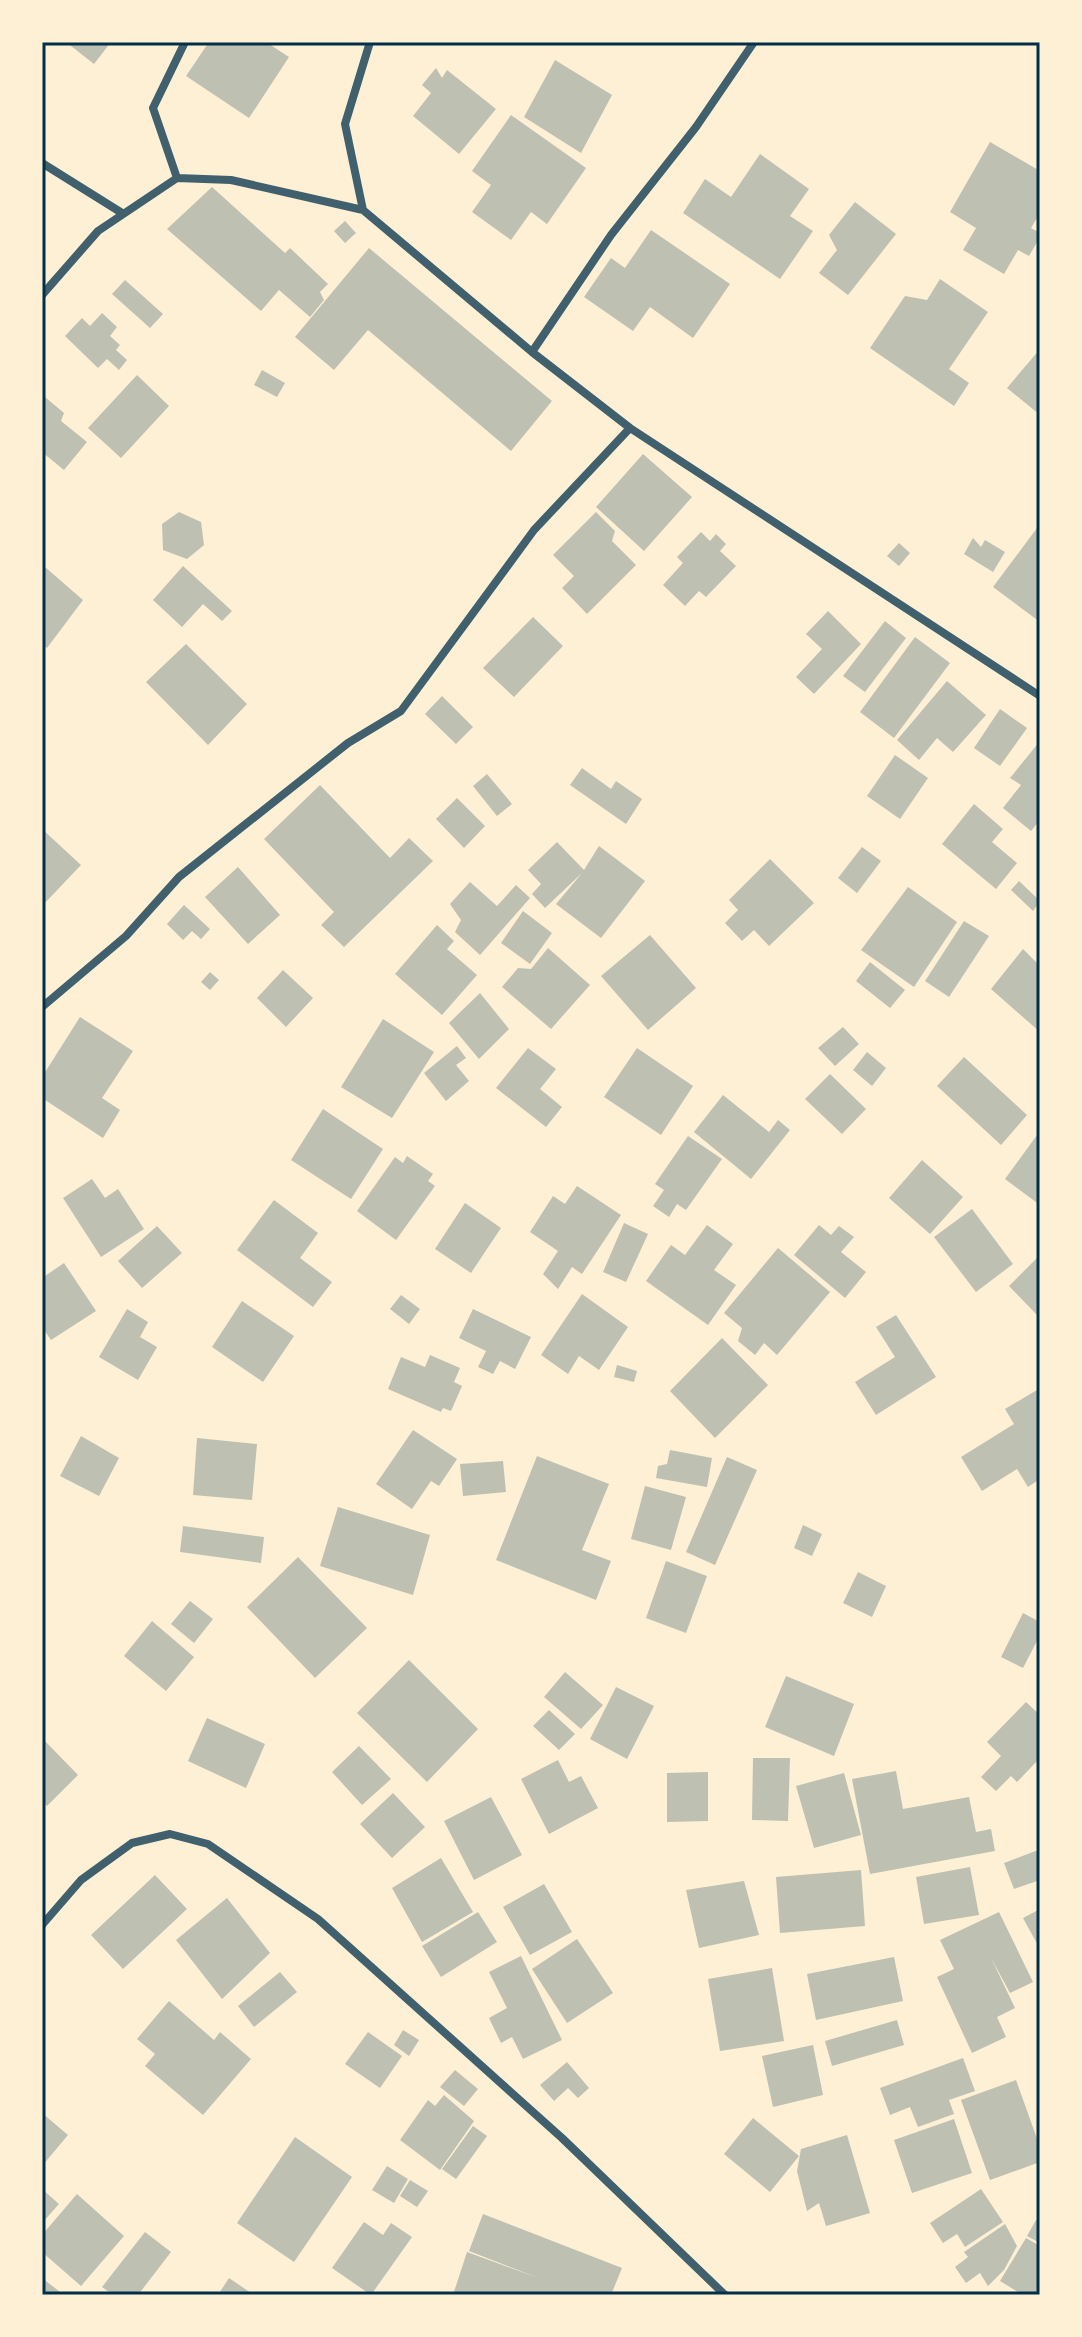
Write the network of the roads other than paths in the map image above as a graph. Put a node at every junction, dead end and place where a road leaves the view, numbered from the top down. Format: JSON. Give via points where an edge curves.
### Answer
{"nodes":[{"id":1,"x":185,"y":42,"type":"edge"},
{"id":2,"x":370,"y":42,"type":"edge"},
{"id":3,"x":754,"y":42,"type":"edge"},
{"id":4,"x":42,"y":163,"type":"edge"},
{"id":5,"x":177,"y":178,"type":"junction"},
{"id":6,"x":363,"y":210,"type":"junction"},
{"id":7,"x":122,"y":213,"type":"junction"},
{"id":8,"x":42,"y":295,"type":"edge"},
{"id":9,"x":532,"y":352,"type":"junction"},
{"id":10,"x":630,"y":428,"type":"junction"},
{"id":11,"x":1040,"y":696,"type":"edge"},
{"id":12,"x":42,"y":1007,"type":"edge"},
{"id":13,"x":42,"y":1925,"type":"edge"},
{"id":14,"x":725,"y":2295,"type":"edge"}],
"edges":[{"from":1,"to":5,"type":"street","via":[[153,108]]},
{"from":2,"to":6,"type":"street","via":[[345,124]]},
{"from":3,"to":9,"type":"street"},
{"from":4,"to":7,"type":"street"},
{"from":5,"to":6,"type":"street","via":[[231,180]]},
{"from":5,"to":7,"type":"street"},
{"from":6,"to":9,"type":"street"},
{"from":7,"to":8,"type":"street","via":[[98,231]]},
{"from":9,"to":10,"type":"street"},
{"from":10,"to":11,"type":"street"},
{"from":10,"to":12,"type":"street","via":[[534,530],[401,711],[348,743],[190,868],[126,936]]},
{"from":13,"to":14,"type":"street","via":[[81,1880],[132,1843],[170,1834],[208,1844],[318,1919],[562,2138]]}]}
